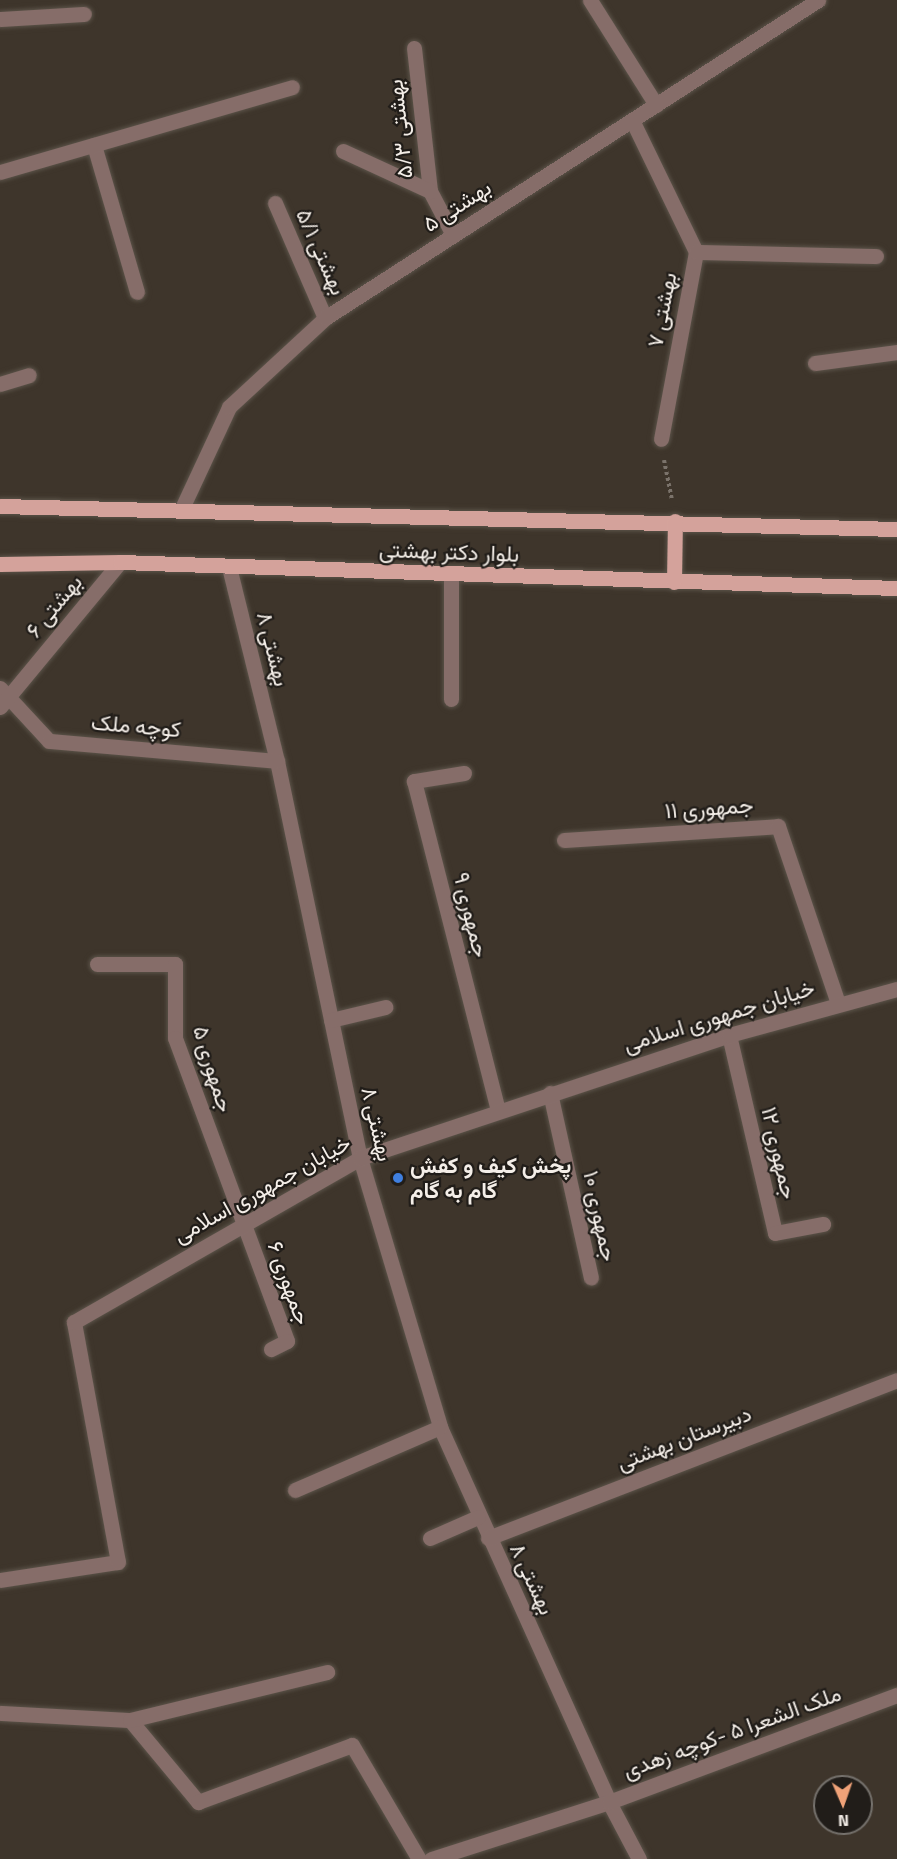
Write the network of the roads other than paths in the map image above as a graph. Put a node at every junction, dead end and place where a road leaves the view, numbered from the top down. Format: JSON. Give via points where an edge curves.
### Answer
{"nodes":[{"id":1,"x":590,"y":0,"type":"edge"},
{"id":2,"x":819,"y":0,"type":"edge"},
{"id":3,"x":84,"y":14,"type":"dead end"},
{"id":4,"x":0,"y":19,"type":"edge"},
{"id":5,"x":414,"y":48,"type":"dead end"},
{"id":6,"x":292,"y":87,"type":"dead end"},
{"id":7,"x":656,"y":105,"type":"junction"},
{"id":8,"x":632,"y":120,"type":"junction"},
{"id":9,"x":94,"y":145,"type":"junction"},
{"id":10,"x":344,"y":152,"type":"dead end"},
{"id":11,"x":0,"y":172,"type":"edge"},
{"id":12,"x":430,"y":191,"type":"junction"},
{"id":13,"x":275,"y":204,"type":"dead end"},
{"id":14,"x":453,"y":235,"type":"junction"},
{"id":15,"x":696,"y":252,"type":"junction"},
{"id":16,"x":876,"y":256,"type":"dead end"},
{"id":17,"x":137,"y":292,"type":"dead end"},
{"id":18,"x":325,"y":318,"type":"junction"},
{"id":19,"x":897,"y":352,"type":"edge"},
{"id":20,"x":815,"y":363,"type":"dead end"},
{"id":21,"x":29,"y":375,"type":"dead end"},
{"id":22,"x":0,"y":384,"type":"edge"},
{"id":23,"x":660,"y":439,"type":"road end"},
{"id":24,"x":0,"y":506,"type":"edge"},
{"id":25,"x":182,"y":508,"type":"junction"},
{"id":26,"x":675,"y":521,"type":"junction"},
{"id":27,"x":897,"y":529,"type":"edge"},
{"id":28,"x":120,"y":562,"type":"junction"},
{"id":29,"x":0,"y":564,"type":"edge"},
{"id":30,"x":229,"y":567,"type":"junction"},
{"id":31,"x":451,"y":575,"type":"junction"},
{"id":32,"x":674,"y":582,"type":"junction"},
{"id":33,"x":897,"y":588,"type":"edge"},
{"id":34,"x":3,"y":698,"type":"edge"},
{"id":35,"x":451,"y":699,"type":"dead end"},
{"id":36,"x":278,"y":761,"type":"junction"},
{"id":37,"x":464,"y":773,"type":"dead end"},
{"id":38,"x":564,"y":840,"type":"dead end"},
{"id":39,"x":97,"y":964,"type":"dead end"},
{"id":40,"x":897,"y":989,"type":"edge"},
{"id":41,"x":838,"y":1003,"type":"junction"},
{"id":42,"x":385,"y":1007,"type":"dead end"},
{"id":43,"x":331,"y":1020,"type":"junction"},
{"id":44,"x":729,"y":1035,"type":"junction"},
{"id":45,"x":550,"y":1093,"type":"junction"},
{"id":46,"x":498,"y":1110,"type":"junction"},
{"id":47,"x":360,"y":1158,"type":"junction"},
{"id":48,"x":243,"y":1224,"type":"junction"},
{"id":49,"x":823,"y":1224,"type":"dead end"},
{"id":50,"x":591,"y":1278,"type":"dead end"},
{"id":51,"x":272,"y":1349,"type":"dead end"},
{"id":52,"x":897,"y":1380,"type":"edge"},
{"id":53,"x":440,"y":1427,"type":"junction"},
{"id":54,"x":295,"y":1490,"type":"dead end"},
{"id":55,"x":478,"y":1517,"type":"junction"},
{"id":56,"x":430,"y":1538,"type":"dead end"},
{"id":57,"x":488,"y":1538,"type":"junction"},
{"id":58,"x":0,"y":1580,"type":"edge"},
{"id":59,"x":327,"y":1672,"type":"dead end"},
{"id":60,"x":897,"y":1695,"type":"edge"},
{"id":61,"x":0,"y":1713,"type":"edge"},
{"id":62,"x":130,"y":1720,"type":"junction"},
{"id":63,"x":609,"y":1802,"type":"junction"},
{"id":64,"x":419,"y":1859,"type":"edge"},
{"id":65,"x":431,"y":1859,"type":"edge"},
{"id":66,"x":639,"y":1859,"type":"edge"}],
"edges":[{"from":1,"to":7,"type":"street"},
{"from":2,"to":7,"type":"street","name":"بهشتی ۵"},
{"from":3,"to":4,"type":"street"},
{"from":5,"to":12,"type":"street","name":"بهشتی ۵/۳"},
{"from":6,"to":9,"type":"street"},
{"from":7,"to":8,"type":"street","name":"بهشتی ۵"},
{"from":8,"to":14,"type":"street","name":"بهشتی ۵"},
{"from":8,"to":15,"type":"street","name":"بهشتی ۷"},
{"from":9,"to":11,"type":"street"},
{"from":9,"to":17,"type":"street"},
{"from":10,"to":12,"type":"street"},
{"from":12,"to":14,"type":"street","name":"بهشتی ۵/۳"},
{"from":13,"to":18,"type":"street","name":"بهشتی ۵/۱"},
{"from":14,"to":18,"type":"street","name":"بهشتی ۵"},
{"from":15,"to":16,"type":"street"},
{"from":15,"to":23,"type":"street","name":"بهشتی ۷"},
{"from":18,"to":25,"type":"street","name":"بهشتی ۵","via":[[229,407]]},
{"from":19,"to":20,"type":"street"},
{"from":21,"to":22,"type":"street"},
{"from":24,"to":25,"type":"main road","name":"بلوار دکتر بهشتی"},
{"from":25,"to":26,"type":"main road","name":"بلوار دکتر بهشتی"},
{"from":26,"to":27,"type":"main road","name":"بلوار دکتر بهشتی"},
{"from":26,"to":32,"type":"main road"},
{"from":28,"to":29,"type":"main road","name":"بلوار دکتر بهشتی"},
{"from":28,"to":30,"type":"main road","name":"بلوار دکتر بهشتی"},
{"from":28,"to":34,"type":"street","name":"بهشتی ۶"},
{"from":30,"to":31,"type":"main road","name":"بلوار دکتر بهشتی"},
{"from":30,"to":36,"type":"street","name":"بهشتی ۸"},
{"from":31,"to":32,"type":"main road","name":"بلوار دکتر بهشتی"},
{"from":31,"to":35,"type":"street"},
{"from":32,"to":33,"type":"main road","name":"بلوار دکتر بهشتی"},
{"from":34,"to":36,"type":"street","name":"کوچه ملک","via":[[49,741]]},
{"from":36,"to":43,"type":"street","name":"بهشتی ۸"},
{"from":37,"to":46,"type":"street","name":"جمهوری ۹","via":[[414,781]]},
{"from":38,"to":41,"type":"street","name":"جمهوری ۱۱","via":[[778,826]]},
{"from":39,"to":48,"type":"street","name":"جمهوری ۵","via":[[175,964],[175,1038]]},
{"from":40,"to":41,"type":"street","name":"خیابان جمهوری اسلامی"},
{"from":41,"to":44,"type":"street","name":"خیابان جمهوری اسلامی"},
{"from":42,"to":43,"type":"street"},
{"from":43,"to":47,"type":"street","name":"بهشتی ۸"},
{"from":44,"to":45,"type":"street","name":"خیابان جمهوری اسلامی"},
{"from":44,"to":49,"type":"street","name":"جمهوری ۱۲","via":[[775,1233]]},
{"from":45,"to":46,"type":"street","name":"خیابان جمهوری اسلامی"},
{"from":45,"to":50,"type":"street","name":"جمهوری ۱۰"},
{"from":46,"to":47,"type":"street","name":"خیابان جمهوری اسلامی"},
{"from":47,"to":48,"type":"street","name":"خیابان جمهوری اسلامی"},
{"from":47,"to":53,"type":"street","name":"بهشتی ۸"},
{"from":48,"to":51,"type":"street","name":"جمهوری ۶","via":[[286,1341]]},
{"from":48,"to":58,"type":"street","name":"خیابان جمهوری اسلامی","via":[[74,1322],[118,1562]]},
{"from":52,"to":57,"type":"street","name":"دبیرستان بهشتی"},
{"from":53,"to":54,"type":"street"},
{"from":53,"to":55,"type":"street","name":"بهشتی ۸"},
{"from":55,"to":56,"type":"street"},
{"from":55,"to":57,"type":"street","name":"بهشتی ۸"},
{"from":57,"to":63,"type":"street","name":"بهشتی ۸"},
{"from":59,"to":62,"type":"street"},
{"from":60,"to":63,"type":"street","name":"ملک الشعرا ۵ -کوچه زهدی"},
{"from":61,"to":62,"type":"street"},
{"from":62,"to":64,"type":"street","via":[[198,1802],[352,1745]]},
{"from":63,"to":65,"type":"street"},
{"from":63,"to":66,"type":"street","name":"ملک الشعرا ۵ -کوچه زهدی"}]}
